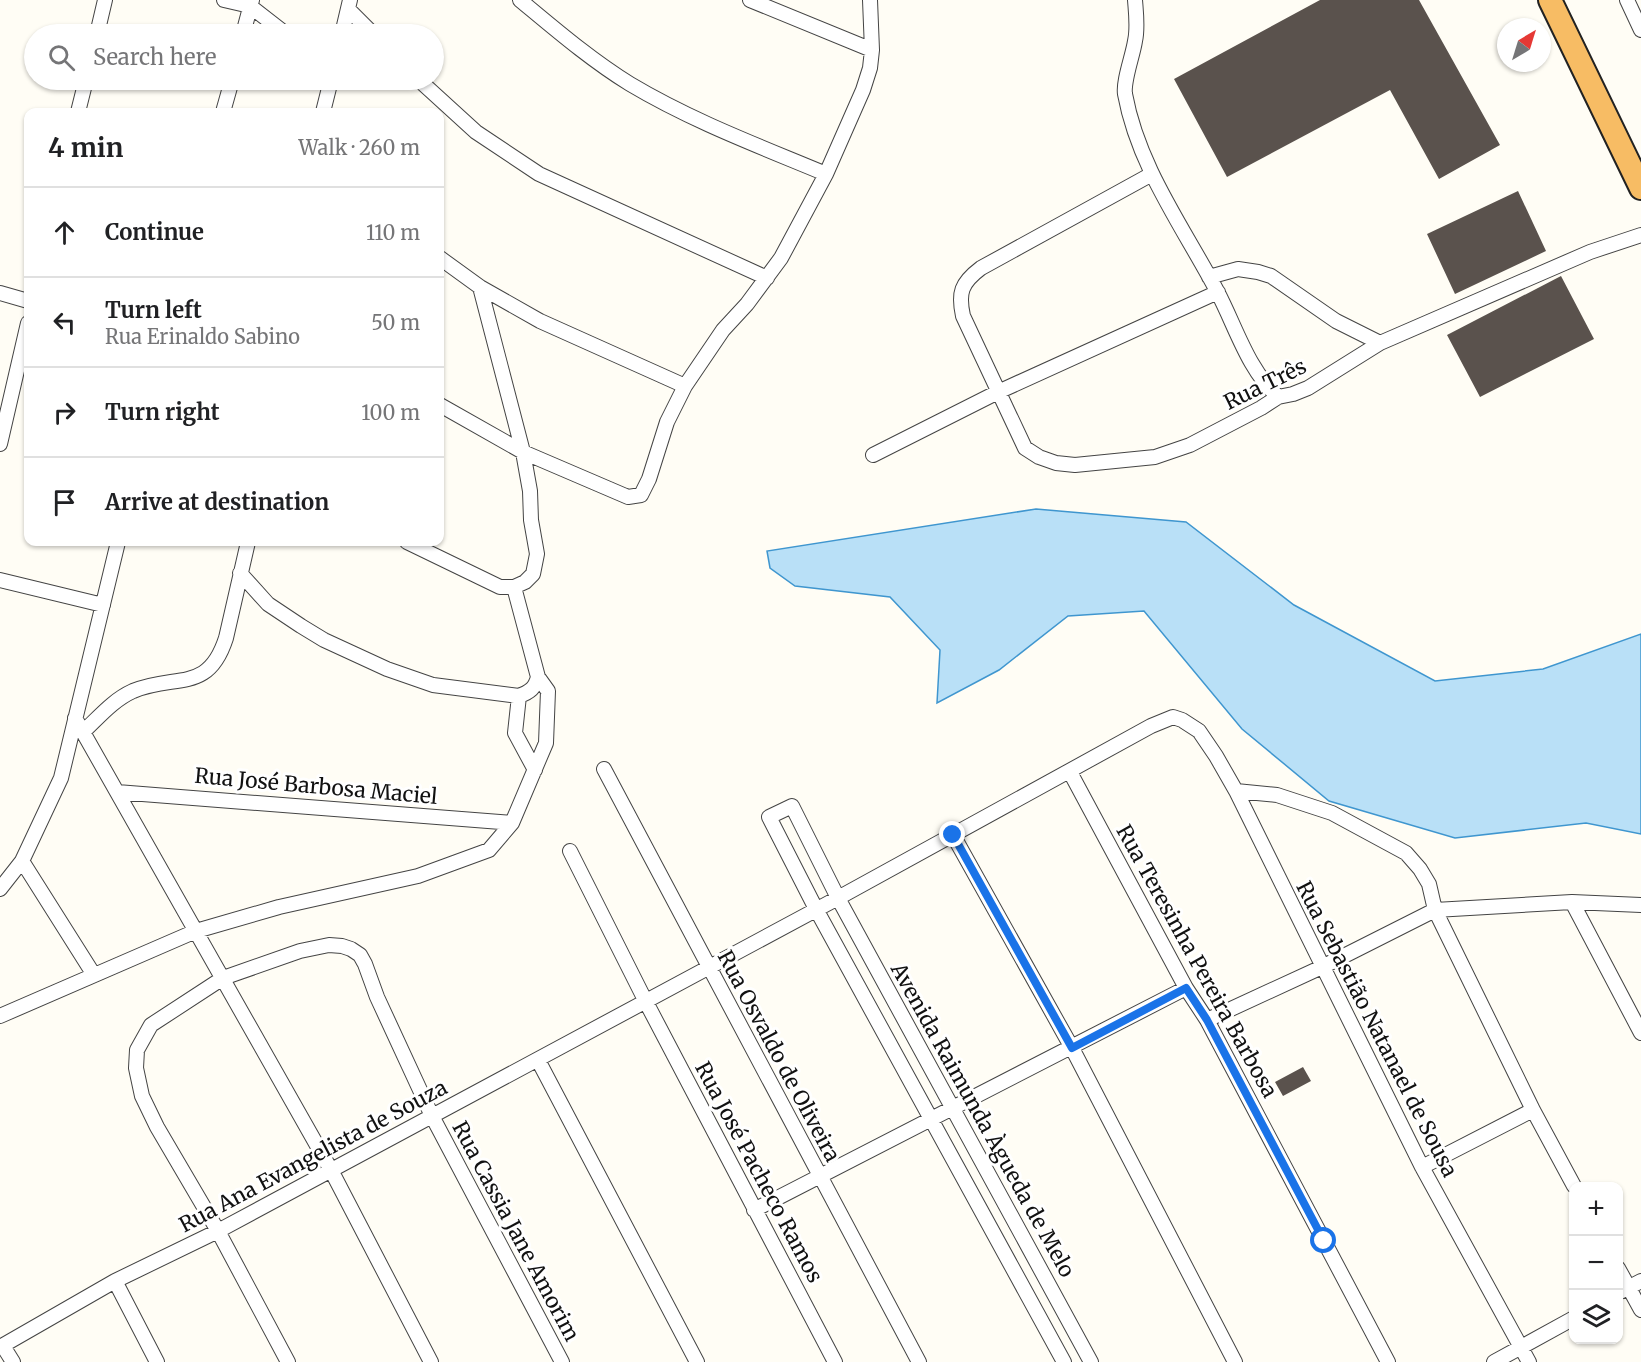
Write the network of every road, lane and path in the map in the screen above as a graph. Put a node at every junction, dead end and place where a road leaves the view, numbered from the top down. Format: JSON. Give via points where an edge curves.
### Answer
{"nodes":[{"id":1,"x":105,"y":0,"type":"edge"},
{"id":2,"x":224,"y":0,"type":"edge"},
{"id":3,"x":520,"y":0,"type":"edge"},
{"id":4,"x":750,"y":0,"type":"edge"},
{"id":5,"x":870,"y":0,"type":"edge"},
{"id":6,"x":1135,"y":0,"type":"edge"},
{"id":7,"x":1550,"y":0,"type":"edge"},
{"id":8,"x":1627,"y":0,"type":"edge"},
{"id":9,"x":1635,"y":0,"type":"edge"},
{"id":10,"x":251,"y":3,"type":"edge"},
{"id":11,"x":1641,"y":3,"type":"edge"},
{"id":12,"x":349,"y":5,"type":"edge"},
{"id":13,"x":99,"y":24,"type":"edge"},
{"id":14,"x":246,"y":24,"type":"edge"},
{"id":15,"x":275,"y":24,"type":"edge"},
{"id":16,"x":344,"y":24,"type":"edge"},
{"id":17,"x":365,"y":24,"type":"edge"},
{"id":18,"x":1641,"y":30,"type":"edge"},
{"id":19,"x":872,"y":50,"type":"junction"},
{"id":20,"x":84,"y":90,"type":"edge"},
{"id":21,"x":229,"y":90,"type":"edge"},
{"id":22,"x":328,"y":90,"type":"edge"},
{"id":23,"x":430,"y":90,"type":"edge"},
{"id":24,"x":79,"y":108,"type":"edge"},
{"id":25,"x":224,"y":108,"type":"edge"},
{"id":26,"x":324,"y":108,"type":"edge"},
{"id":27,"x":826,"y":174,"type":"junction"},
{"id":28,"x":1152,"y":174,"type":"junction"},
{"id":29,"x":1641,"y":188,"type":"edge"},
{"id":30,"x":1641,"y":235,"type":"edge"},
{"id":31,"x":444,"y":261,"type":"edge"},
{"id":32,"x":1209,"y":277,"type":"junction"},
{"id":33,"x":767,"y":278,"type":"junction"},
{"id":34,"x":480,"y":287,"type":"junction"},
{"id":35,"x":1218,"y":292,"type":"junction"},
{"id":36,"x":0,"y":293,"type":"edge"},
{"id":37,"x":24,"y":300,"type":"edge"},
{"id":38,"x":24,"y":340,"type":"edge"},
{"id":39,"x":1380,"y":343,"type":"junction"},
{"id":40,"x":685,"y":386,"type":"junction"},
{"id":41,"x":998,"y":392,"type":"junction"},
{"id":42,"x":1278,"y":397,"type":"junction"},
{"id":43,"x":444,"y":407,"type":"edge"},
{"id":44,"x":0,"y":444,"type":"edge"},
{"id":45,"x":523,"y":452,"type":"junction"},
{"id":46,"x":873,"y":455,"type":"dead end"},
{"id":47,"x":117,"y":546,"type":"edge"},
{"id":48,"x":247,"y":546,"type":"edge"},
{"id":49,"x":415,"y":546,"type":"edge"},
{"id":50,"x":240,"y":573,"type":"junction"},
{"id":51,"x":0,"y":580,"type":"edge"},
{"id":52,"x":513,"y":587,"type":"junction"},
{"id":53,"x":103,"y":605,"type":"junction"},
{"id":54,"x":538,"y":677,"type":"junction"},
{"id":55,"x":519,"y":696,"type":"junction"},
{"id":56,"x":75,"y":718,"type":"junction"},
{"id":57,"x":1182,"y":720,"type":"joint"},
{"id":58,"x":83,"y":732,"type":"junction"},
{"id":59,"x":604,"y":769,"type":"dead end"},
{"id":60,"x":535,"y":770,"type":"junction"},
{"id":61,"x":1070,"y":772,"type":"junction"},
{"id":62,"x":1236,"y":791,"type":"junction"},
{"id":63,"x":117,"y":792,"type":"junction"},
{"id":64,"x":512,"y":823,"type":"junction"},
{"id":65,"x":953,"y":835,"type":"junction"},
{"id":66,"x":570,"y":851,"type":"dead end"},
{"id":67,"x":22,"y":861,"type":"junction"},
{"id":68,"x":0,"y":889,"type":"edge"},
{"id":69,"x":838,"y":898,"type":"junction"},
{"id":70,"x":1572,"y":902,"type":"junction"},
{"id":71,"x":1641,"y":905,"type":"edge"},
{"id":72,"x":816,"y":909,"type":"junction"},
{"id":73,"x":1435,"y":910,"type":"junction"},
{"id":74,"x":196,"y":931,"type":"junction"},
{"id":75,"x":1322,"y":967,"type":"junction"},
{"id":76,"x":709,"y":968,"type":"junction"},
{"id":77,"x":94,"y":975,"type":"junction"},
{"id":78,"x":223,"y":978,"type":"junction"},
{"id":79,"x":1186,"y":988,"type":"junction"},
{"id":80,"x":646,"y":1002,"type":"junction"},
{"id":81,"x":0,"y":1016,"type":"edge"},
{"id":82,"x":1207,"y":1020,"type":"junction"},
{"id":83,"x":1641,"y":1033,"type":"edge"},
{"id":84,"x":1072,"y":1048,"type":"junction"},
{"id":85,"x":538,"y":1060,"type":"junction"},
{"id":86,"x":953,"y":1107,"type":"junction"},
{"id":87,"x":1533,"y":1110,"type":"junction"},
{"id":88,"x":432,"y":1116,"type":"junction"},
{"id":89,"x":931,"y":1119,"type":"junction"},
{"id":90,"x":1422,"y":1167,"type":"junction"},
{"id":91,"x":331,"y":1170,"type":"junction"},
{"id":92,"x":820,"y":1176,"type":"junction"},
{"id":93,"x":1572,"y":1182,"type":"edge"},
{"id":94,"x":754,"y":1210,"type":"junction"},
{"id":95,"x":218,"y":1231,"type":"junction"},
{"id":96,"x":115,"y":1281,"type":"junction"},
{"id":97,"x":1630,"y":1287,"type":"edge"},
{"id":98,"x":1061,"y":1306,"type":"junction"},
{"id":99,"x":1641,"y":1310,"type":"edge"},
{"id":100,"x":1041,"y":1318,"type":"junction"},
{"id":101,"x":1569,"y":1321,"type":"edge"},
{"id":102,"x":2,"y":1347,"type":"edge"},
{"id":103,"x":1521,"y":1347,"type":"junction"},
{"id":104,"x":13,"y":1362,"type":"edge"},
{"id":105,"x":157,"y":1362,"type":"edge"},
{"id":106,"x":288,"y":1362,"type":"edge"},
{"id":107,"x":431,"y":1362,"type":"edge"},
{"id":108,"x":562,"y":1362,"type":"edge"},
{"id":109,"x":697,"y":1362,"type":"edge"},
{"id":110,"x":835,"y":1362,"type":"edge"},
{"id":111,"x":919,"y":1362,"type":"edge"},
{"id":112,"x":1064,"y":1362,"type":"edge"},
{"id":113,"x":1091,"y":1362,"type":"edge"},
{"id":114,"x":1235,"y":1362,"type":"edge"},
{"id":115,"x":1388,"y":1362,"type":"edge"},
{"id":116,"x":1494,"y":1362,"type":"edge"},
{"id":117,"x":1529,"y":1362,"type":"edge"}],
"edges":[{"from":1,"to":13,"type":"street"},
{"from":2,"to":10,"type":"street"},
{"from":3,"to":27,"type":"street","via":[[628,83],[699,121]]},
{"from":4,"to":19,"type":"street"},
{"from":5,"to":19,"type":"street"},
{"from":6,"to":28,"type":"street","via":[[1136,37],[1125,91],[1132,126]]},
{"from":7,"to":29,"type":"highway"},
{"from":8,"to":18,"type":"street"},
{"from":9,"to":11,"type":"street"},
{"from":10,"to":14,"type":"street"},
{"from":10,"to":15,"type":"street"},
{"from":12,"to":16,"type":"street"},
{"from":12,"to":17,"type":"street"},
{"from":19,"to":27,"type":"street","via":[[863,90]]},
{"from":20,"to":24,"type":"street"},
{"from":21,"to":25,"type":"street"},
{"from":22,"to":26,"type":"street"},
{"from":23,"to":33,"type":"street","via":[[476,132],[538,174]]},
{"from":27,"to":33,"type":"street"},
{"from":28,"to":32,"type":"street"},
{"from":28,"to":41,"type":"street","name":"Rua Três","via":[[970,276],[959,300]]},
{"from":30,"to":39,"type":"street","name":"Rua Três","via":[[1590,252]]},
{"from":31,"to":34,"type":"street"},
{"from":32,"to":35,"type":"street"},
{"from":32,"to":39,"type":"street","via":[[1238,269],[1270,276],[1336,321]]},
{"from":33,"to":40,"type":"street","via":[[723,330]]},
{"from":34,"to":40,"type":"street","via":[[540,321]]},
{"from":34,"to":45,"type":"street"},
{"from":35,"to":41,"type":"street"},
{"from":35,"to":42,"type":"street","via":[[1256,372]]},
{"from":36,"to":37,"type":"street"},
{"from":38,"to":44,"type":"street"},
{"from":39,"to":42,"type":"street","name":"Rua Três","via":[[1308,388]]},
{"from":40,"to":45,"type":"street","via":[[667,422],[641,495],[628,497]]},
{"from":41,"to":42,"type":"street","name":"Rua Três","via":[[1025,448],[1056,463],[1075,465],[1155,457],[1190,445]]},
{"from":41,"to":46,"type":"street"},
{"from":43,"to":45,"type":"street"},
{"from":45,"to":52,"type":"street","via":[[537,554],[533,574]]},
{"from":47,"to":53,"type":"street"},
{"from":48,"to":50,"type":"street"},
{"from":49,"to":52,"type":"street","via":[[485,581]]},
{"from":50,"to":55,"type":"street","via":[[268,604],[301,626],[387,669],[432,686]]},
{"from":50,"to":58,"type":"street","via":[[226,638],[215,664],[198,676],[131,692],[111,704]]},
{"from":51,"to":53,"type":"street"},
{"from":52,"to":54,"type":"street"},
{"from":53,"to":56,"type":"street"},
{"from":54,"to":55,"type":"street","via":[[529,692]]},
{"from":54,"to":60,"type":"street","via":[[548,691],[546,743]]},
{"from":55,"to":60,"type":"street","via":[[515,733]]},
{"from":56,"to":58,"type":"street"},
{"from":56,"to":67,"type":"street","via":[[61,778]]},
{"from":57,"to":61,"type":"street","name":"Rua Ana Evangelista de Souza","via":[[1173,717],[1150,726]]},
{"from":57,"to":62,"type":"street","name":"Rua Sebastião Natanael de Sousa","via":[[1199,731]]},
{"from":58,"to":63,"type":"street"},
{"from":59,"to":76,"type":"street","name":"Rua Osvaldo de Oliveira"},
{"from":60,"to":64,"type":"street"},
{"from":61,"to":65,"type":"street","name":"Rua Ana Evangelista de Souza"},
{"from":61,"to":79,"type":"street","name":"Rua Teresinha Pereira Barbosa"},
{"from":62,"to":73,"type":"street","via":[[1277,795],[1332,813],[1406,853],[1428,884]]},
{"from":62,"to":75,"type":"street","name":"Rua Sebastião Natanael de Sousa"},
{"from":63,"to":64,"type":"street","name":"Rua José Barbosa Maciel"},
{"from":63,"to":74,"type":"street"},
{"from":64,"to":74,"type":"street","via":[[489,850],[418,876],[279,907]]},
{"from":65,"to":69,"type":"street","name":"Rua Ana Evangelista de Souza"},
{"from":65,"to":84,"type":"street"},
{"from":66,"to":80,"type":"street","name":"Rua José Pacheco Ramos"},
{"from":67,"to":68,"type":"street"},
{"from":67,"to":77,"type":"street"},
{"from":69,"to":72,"type":"street","name":"Rua Ana Evangelista de Souza"},
{"from":69,"to":72,"type":"street","name":"Avenida Raimunda Àgueda de Melo","via":[[792,806],[769,817]]},
{"from":69,"to":86,"type":"street","name":"Avenida Raimunda Àgueda de Melo"},
{"from":70,"to":71,"type":"street"},
{"from":70,"to":73,"type":"street"},
{"from":70,"to":83,"type":"street"},
{"from":72,"to":76,"type":"street","name":"Rua Ana Evangelista de Souza"},
{"from":72,"to":89,"type":"street"},
{"from":73,"to":75,"type":"street"},
{"from":73,"to":87,"type":"street"},
{"from":74,"to":77,"type":"street"},
{"from":74,"to":78,"type":"street"},
{"from":75,"to":82,"type":"street"},
{"from":75,"to":90,"type":"street","name":"Rua Sebastião Natanael de Sousa"},
{"from":76,"to":80,"type":"street","name":"Rua Ana Evangelista de Souza"},
{"from":76,"to":92,"type":"street","name":"Rua Osvaldo de Oliveira"},
{"from":77,"to":81,"type":"street"},
{"from":78,"to":88,"type":"street","name":"Rua Cassia Jane Amorim","via":[[300,951],[329,945],[351,949],[365,964]]},
{"from":78,"to":91,"type":"street"},
{"from":78,"to":95,"type":"street","name":"Rua Cassia Jane Amorim","via":[[151,1024],[137,1050],[136,1068],[142,1096],[157,1127]]},
{"from":79,"to":82,"type":"street","name":"Rua Teresinha Pereira Barbosa"},
{"from":79,"to":84,"type":"street"},
{"from":80,"to":85,"type":"street","name":"Rua Ana Evangelista de Souza"},
{"from":80,"to":94,"type":"street","name":"Rua José Pacheco Ramos"},
{"from":82,"to":115,"type":"street","name":"Rua Teresinha Pereira Barbosa"},
{"from":84,"to":86,"type":"street"},
{"from":84,"to":114,"type":"street"},
{"from":85,"to":88,"type":"street","name":"Rua Ana Evangelista de Souza"},
{"from":85,"to":109,"type":"street"},
{"from":86,"to":89,"type":"street"},
{"from":86,"to":98,"type":"street","name":"Avenida Raimunda Àgueda de Melo"},
{"from":87,"to":90,"type":"street"},
{"from":87,"to":93,"type":"street"},
{"from":88,"to":91,"type":"street","name":"Rua Ana Evangelista de Souza"},
{"from":88,"to":108,"type":"street","name":"Rua Cassia Jane Amorim"},
{"from":89,"to":92,"type":"street"},
{"from":89,"to":100,"type":"street"},
{"from":90,"to":103,"type":"street","name":"Rua Sebastião Natanael de Sousa"},
{"from":91,"to":95,"type":"street","name":"Rua Ana Evangelista de Souza"},
{"from":91,"to":107,"type":"street"},
{"from":92,"to":94,"type":"street"},
{"from":92,"to":111,"type":"street","name":"Rua Osvaldo de Oliveira"},
{"from":94,"to":110,"type":"street","name":"Rua José Pacheco Ramos"},
{"from":95,"to":96,"type":"street","name":"Rua Ana Evangelista de Souza"},
{"from":95,"to":106,"type":"street","name":"Rua Cassia Jane Amorim"},
{"from":96,"to":102,"type":"street","name":"Rua Ana Evangelista de Souza"},
{"from":96,"to":105,"type":"street"},
{"from":97,"to":99,"type":"street"},
{"from":98,"to":100,"type":"street"},
{"from":98,"to":113,"type":"street","name":"Avenida Raimunda Àgueda de Melo"},
{"from":100,"to":112,"type":"street"},
{"from":101,"to":103,"type":"street"},
{"from":102,"to":104,"type":"street"},
{"from":103,"to":116,"type":"street"},
{"from":103,"to":117,"type":"street","name":"Rua Sebastião Natanael de Sousa"}]}
